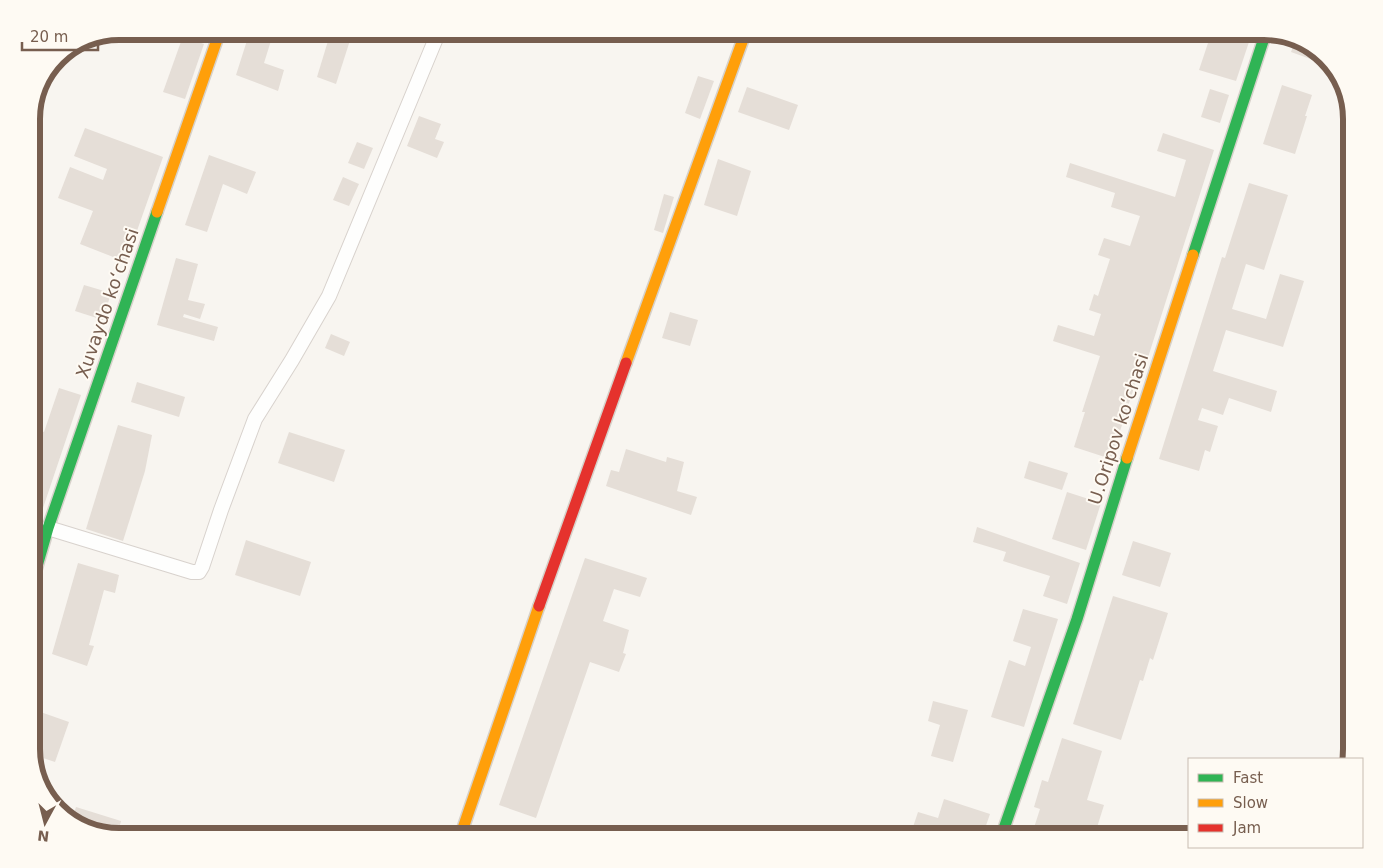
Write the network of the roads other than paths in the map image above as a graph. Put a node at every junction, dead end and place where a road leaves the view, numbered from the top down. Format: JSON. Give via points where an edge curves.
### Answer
{"nodes":[{"id":1,"x":217,"y":40,"type":"edge"},
{"id":2,"x":436,"y":40,"type":"edge"},
{"id":3,"x":743,"y":40,"type":"edge"},
{"id":4,"x":1263,"y":40,"type":"edge"},
{"id":5,"x":48,"y":528,"type":"junction"},
{"id":6,"x":40,"y":556,"type":"edge"},
{"id":7,"x":463,"y":828,"type":"edge"},
{"id":8,"x":1005,"y":828,"type":"edge"}],
"edges":[{"from":1,"to":5,"type":"street","name":"Xuvaydo koʻchasi"},
{"from":2,"to":5,"type":"lane","via":[[328,296],[255,419],[199,572]]},
{"from":3,"to":7,"type":"street","via":[[563,537]]},
{"from":4,"to":8,"type":"street","name":"U.Oripov koʻchasi","via":[[1077,619]]},
{"from":5,"to":6,"type":"street","name":"Xuvaydo koʻchasi"}]}
